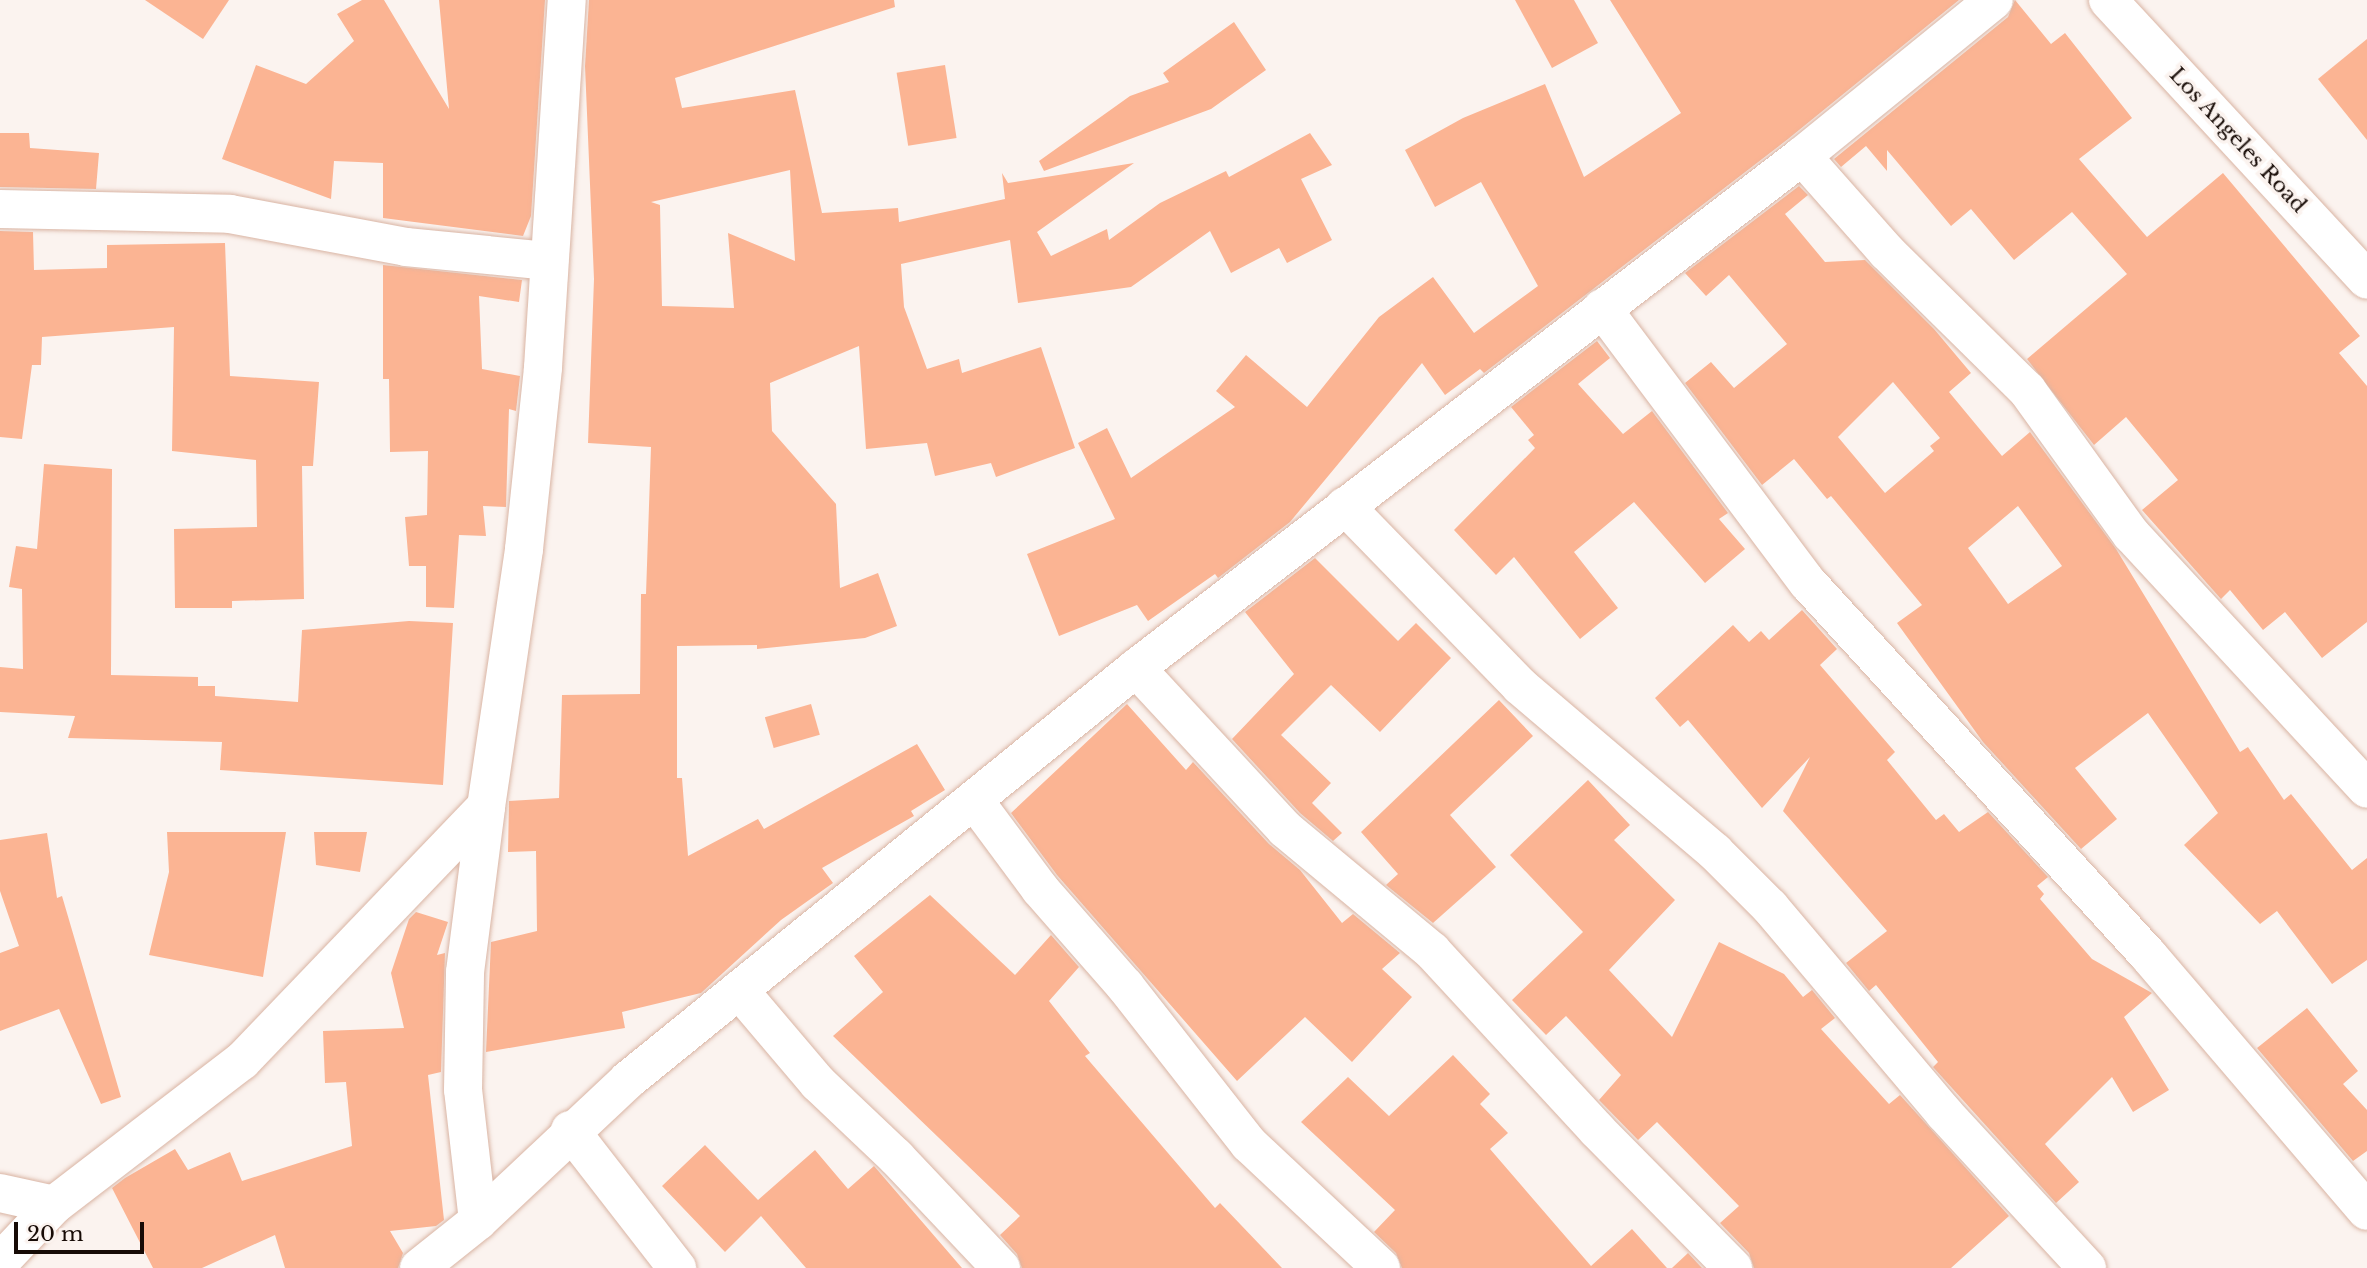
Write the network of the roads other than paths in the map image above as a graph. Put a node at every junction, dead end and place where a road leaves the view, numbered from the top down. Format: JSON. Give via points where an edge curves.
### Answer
{"nodes":[{"id":1,"x":567,"y":0,"type":"edge"},
{"id":2,"x":1994,"y":0,"type":"edge"},
{"id":3,"x":2108,"y":0,"type":"edge"},
{"id":4,"x":1801,"y":156,"type":"junction"},
{"id":5,"x":0,"y":209,"type":"edge"},
{"id":6,"x":549,"y":261,"type":"junction"},
{"id":7,"x":2367,"y":280,"type":"edge"},
{"id":8,"x":1602,"y":308,"type":"junction"},
{"id":9,"x":1345,"y":506,"type":"junction"},
{"id":10,"x":1136,"y":668,"type":"junction"},
{"id":11,"x":2367,"y":789,"type":"edge"},
{"id":12,"x":974,"y":800,"type":"junction"},
{"id":13,"x":486,"y":807,"type":"junction"},
{"id":14,"x":739,"y":990,"type":"junction"},
{"id":15,"x":570,"y":1130,"type":"junction"},
{"id":16,"x":0,"y":1193,"type":"edge"},
{"id":17,"x":54,"y":1205,"type":"junction"},
{"id":18,"x":2367,"y":1211,"type":"edge"},
{"id":19,"x":478,"y":1221,"type":"junction"},
{"id":20,"x":0,"y":1262,"type":"edge"},
{"id":21,"x":419,"y":1268,"type":"edge"},
{"id":22,"x":677,"y":1268,"type":"edge"},
{"id":23,"x":1001,"y":1268,"type":"edge"},
{"id":24,"x":1381,"y":1268,"type":"edge"},
{"id":25,"x":1733,"y":1268,"type":"edge"},
{"id":26,"x":2087,"y":1268,"type":"edge"}],
"edges":[{"from":1,"to":6,"type":"street"},
{"from":2,"to":4,"type":"street"},
{"from":3,"to":7,"type":"street","name":"Los Angeles Road"},
{"from":4,"to":8,"type":"street"},
{"from":4,"to":11,"type":"street","via":[[1887,251],[2027,390],[2131,534]]},
{"from":5,"to":6,"type":"street","via":[[230,214],[406,247]]},
{"from":6,"to":13,"type":"street","via":[[524,549]]},
{"from":8,"to":9,"type":"street"},
{"from":8,"to":18,"type":"street","via":[[1808,583],[2149,956]]},
{"from":9,"to":10,"type":"street"},
{"from":9,"to":26,"type":"street","via":[[1520,686],[1715,852],[1770,907],[1944,1113]]},
{"from":10,"to":12,"type":"street"},
{"from":10,"to":25,"type":"street","via":[[1285,829],[1432,951],[1597,1130]]},
{"from":12,"to":14,"type":"street"},
{"from":12,"to":24,"type":"street","via":[[1040,889],[1125,986],[1249,1144]]},
{"from":13,"to":17,"type":"street","via":[[242,1061]]},
{"from":13,"to":19,"type":"street","via":[[465,1011],[463,1090]]},
{"from":14,"to":15,"type":"street"},
{"from":14,"to":23,"type":"street","via":[[818,1083]]},
{"from":15,"to":19,"type":"street"},
{"from":15,"to":22,"type":"street"},
{"from":16,"to":17,"type":"street"},
{"from":17,"to":20,"type":"street"},
{"from":19,"to":21,"type":"street"}]}
